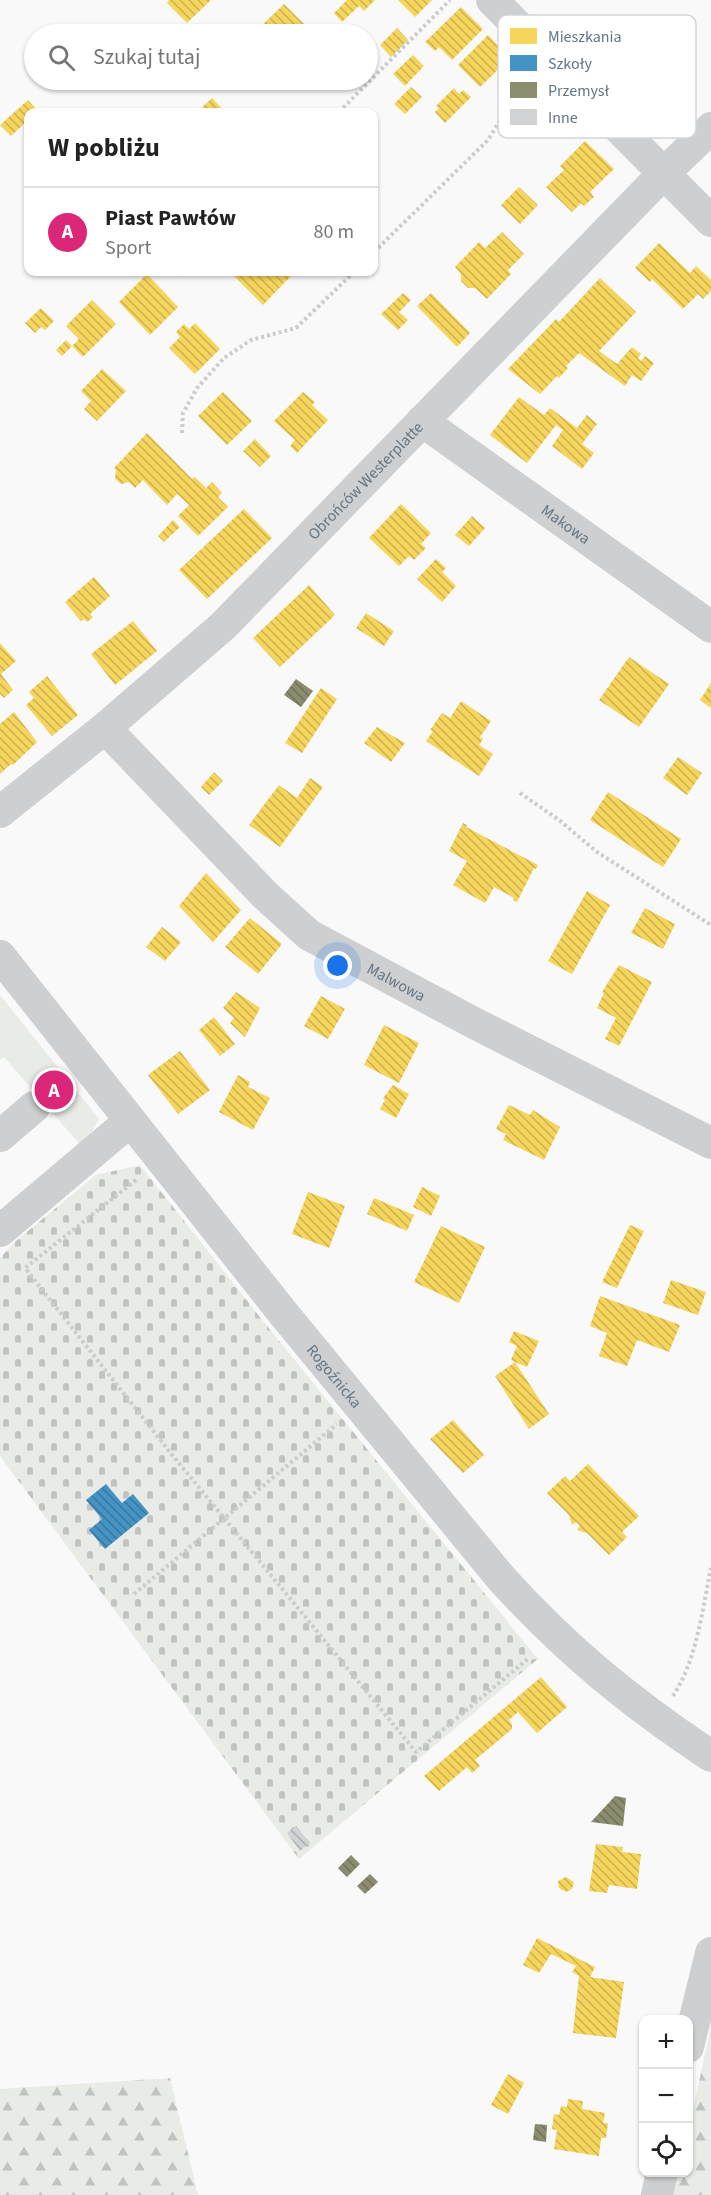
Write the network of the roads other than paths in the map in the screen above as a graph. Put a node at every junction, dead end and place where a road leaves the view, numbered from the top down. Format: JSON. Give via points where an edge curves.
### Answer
{"nodes":[{"id":1,"x":492,"y":0,"type":"edge"},
{"id":2,"x":507,"y":15,"type":"edge"},
{"id":3,"x":711,"y":129,"type":"edge"},
{"id":4,"x":629,"y":138,"type":"edge"},
{"id":5,"x":664,"y":173,"type":"junction"},
{"id":6,"x":711,"y":221,"type":"edge"},
{"id":7,"x":422,"y":421,"type":"junction"},
{"id":8,"x":711,"y":627,"type":"edge"},
{"id":9,"x":105,"y":728,"type":"junction"},
{"id":10,"x":0,"y":812,"type":"edge"},
{"id":11,"x":0,"y":956,"type":"edge"},
{"id":12,"x":34,"y":1107,"type":"dead end"},
{"id":13,"x":130,"y":1121,"type":"junction"},
{"id":14,"x":0,"y":1136,"type":"edge"},
{"id":15,"x":711,"y":1143,"type":"edge"},
{"id":16,"x":0,"y":1231,"type":"edge"},
{"id":17,"x":711,"y":1756,"type":"edge"},
{"id":18,"x":711,"y":1953,"type":"edge"},
{"id":19,"x":693,"y":2027,"type":"edge"},
{"id":20,"x":661,"y":2177,"type":"edge"},
{"id":21,"x":657,"y":2195,"type":"edge"}],
"edges":[{"from":1,"to":2,"type":"street"},
{"from":3,"to":5,"type":"street","name":"Obrońców Westerplatte"},
{"from":4,"to":5,"type":"street"},
{"from":5,"to":6,"type":"street"},
{"from":5,"to":7,"type":"street","name":"Obrońców Westerplatte"},
{"from":7,"to":8,"type":"street","name":"Makowa"},
{"from":7,"to":9,"type":"street","name":"Obrońców Westerplatte","via":[[223,626]]},
{"from":9,"to":10,"type":"street","name":"Obrońców Westerplatte"},
{"from":9,"to":15,"type":"street","name":"Malwowa","via":[[265,895],[309,935]]},
{"from":11,"to":13,"type":"street","name":"Rogoźnicka"},
{"from":12,"to":14,"type":"street"},
{"from":13,"to":16,"type":"street"},
{"from":13,"to":17,"type":"street","name":"Rogoźnicka","via":[[501,1578],[566,1646],[622,1694]]},
{"from":18,"to":19,"type":"street"},
{"from":20,"to":21,"type":"street"}]}
